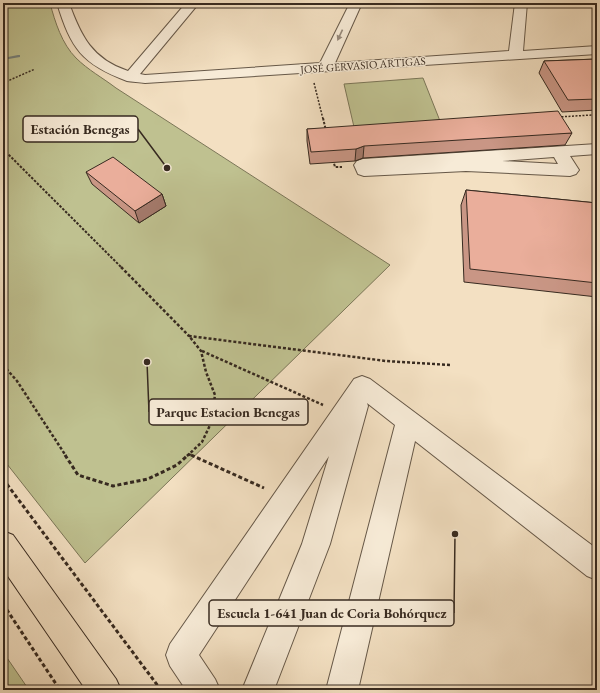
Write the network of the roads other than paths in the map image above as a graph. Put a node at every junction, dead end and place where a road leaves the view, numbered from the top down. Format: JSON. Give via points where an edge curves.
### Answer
{"nodes":[{"id":1,"x":63,"y":3,"type":"edge"},
{"id":2,"x":192,"y":3,"type":"edge"},
{"id":3,"x":356,"y":3,"type":"edge"},
{"id":4,"x":521,"y":3,"type":"edge"},
{"id":5,"x":597,"y":50,"type":"edge"},
{"id":6,"x":515,"y":56,"type":"junction"},
{"id":7,"x":325,"y":68,"type":"junction"},
{"id":8,"x":130,"y":77,"type":"junction"},
{"id":9,"x":597,"y":149,"type":"edge"},
{"id":10,"x":559,"y":152,"type":"junction"},
{"id":11,"x":362,"y":386,"type":"junction"},
{"id":12,"x":408,"y":421,"type":"junction"},
{"id":13,"x":3,"y":545,"type":"edge"},
{"id":14,"x":597,"y":566,"type":"edge"},
{"id":15,"x":105,"y":690,"type":"edge"},
{"id":16,"x":204,"y":690,"type":"edge"},
{"id":17,"x":258,"y":690,"type":"edge"},
{"id":18,"x":342,"y":690,"type":"edge"}],
"edges":[{"from":1,"to":8,"type":"street","name":"JOSÉ GERVASIO ARTIGAS","via":[[76,36],[87,53],[102,67]]},
{"from":2,"to":8,"type":"street"},
{"from":3,"to":7,"type":"street","one_way":true},
{"from":4,"to":6,"type":"street"},
{"from":5,"to":6,"type":"street","name":"JOSÉ GERVASIO ARTIGAS"},
{"from":6,"to":7,"type":"street","name":"JOSÉ GERVASIO ARTIGAS"},
{"from":7,"to":8,"type":"street","name":"JOSÉ GERVASIO ARTIGAS","via":[[145,79]]},
{"from":9,"to":10,"type":"street"},
{"from":10,"to":10,"type":"street","via":[[480,157],[363,165],[364,170],[466,165],[570,170]]},
{"from":11,"to":12,"type":"street"},
{"from":11,"to":16,"type":"street","via":[[181,656]]},
{"from":11,"to":17,"type":"street","via":[[316,544]]},
{"from":12,"to":14,"type":"street"},
{"from":12,"to":18,"type":"street"},
{"from":13,"to":15,"type":"main road"}]}
